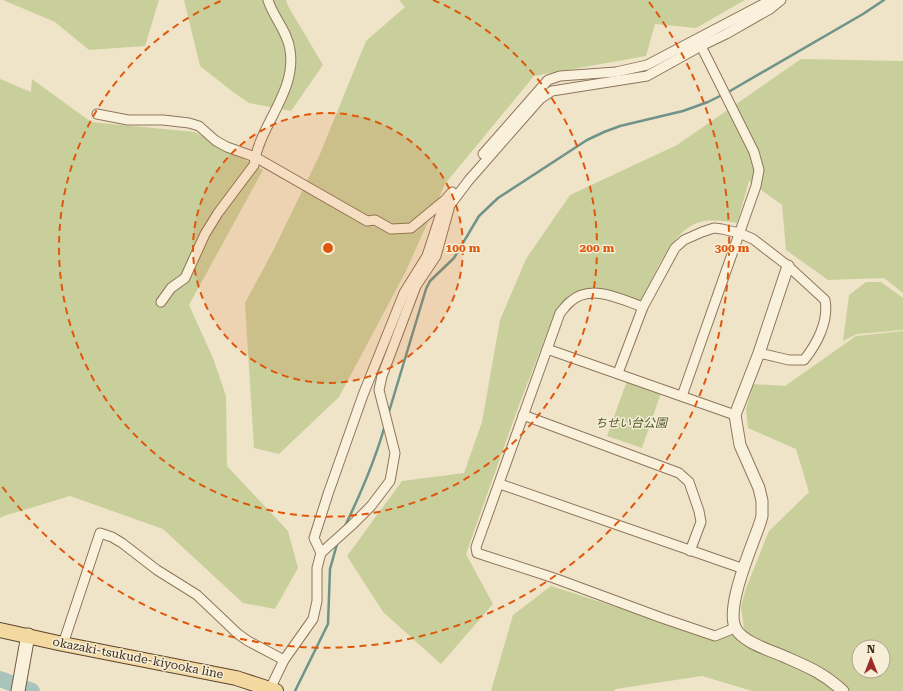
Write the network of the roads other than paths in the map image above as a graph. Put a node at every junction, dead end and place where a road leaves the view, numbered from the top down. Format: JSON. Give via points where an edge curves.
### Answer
{"nodes":[{"id":1,"x":268,"y":0,"type":"edge"},
{"id":2,"x":771,"y":0,"type":"edge"},
{"id":3,"x":781,"y":0,"type":"edge"},
{"id":4,"x":701,"y":46,"type":"junction"},
{"id":5,"x":97,"y":114,"type":"dead end"},
{"id":6,"x":255,"y":157,"type":"junction"},
{"id":7,"x":445,"y":200,"type":"junction"},
{"id":8,"x":739,"y":233,"type":"junction"},
{"id":9,"x":788,"y":266,"type":"junction"},
{"id":10,"x":161,"y":302,"type":"dead end"},
{"id":11,"x":643,"y":307,"type":"junction"},
{"id":12,"x":547,"y":349,"type":"junction"},
{"id":13,"x":759,"y":353,"type":"junction"},
{"id":14,"x":618,"y":373,"type":"junction"},
{"id":15,"x":682,"y":396,"type":"junction"},
{"id":16,"x":523,"y":415,"type":"junction"},
{"id":17,"x":735,"y":415,"type":"junction"},
{"id":18,"x":500,"y":484,"type":"junction"},
{"id":19,"x":690,"y":551,"type":"junction"},
{"id":20,"x":321,"y":553,"type":"junction"},
{"id":21,"x":744,"y":569,"type":"junction"},
{"id":22,"x":735,"y":628,"type":"junction"},
{"id":23,"x":0,"y":630,"type":"edge"},
{"id":24,"x":27,"y":641,"type":"junction"},
{"id":25,"x":63,"y":644,"type":"junction"},
{"id":26,"x":284,"y":660,"type":"junction"},
{"id":27,"x":273,"y":690,"type":"edge"},
{"id":28,"x":18,"y":691,"type":"edge"},
{"id":29,"x":843,"y":691,"type":"edge"}],
"edges":[{"from":1,"to":6,"type":"street","via":[[287,38],[290,50],[290,77]]},
{"from":2,"to":7,"type":"street","via":[[648,65],[616,72],[560,76],[548,80]]},
{"from":3,"to":4,"type":"street","via":[[770,9]]},
{"from":4,"to":8,"type":"street","via":[[754,152],[759,170]]},
{"from":4,"to":20,"type":"street","via":[[647,76],[552,91],[540,99],[468,180],[450,205],[436,256],[416,286],[382,376],[380,390],[395,453],[390,481],[371,506]]},
{"from":5,"to":6,"type":"street","via":[[128,120],[162,120],[196,125],[227,147]]},
{"from":6,"to":7,"type":"street","via":[[367,221],[375,220],[391,229],[411,228]]},
{"from":6,"to":10,"type":"street","via":[[254,165],[205,234],[184,278],[171,288]]},
{"from":7,"to":20,"type":"street","via":[[427,256],[404,293],[328,494],[314,538]]},
{"from":8,"to":9,"type":"street","via":[[753,240]]},
{"from":8,"to":11,"type":"street","via":[[714,228],[684,240],[674,248]]},
{"from":8,"to":15,"type":"street"},
{"from":9,"to":13,"type":"street"},
{"from":9,"to":13,"type":"street","via":[[825,300],[822,326],[815,345],[804,360],[789,360]]},
{"from":11,"to":12,"type":"street","via":[[604,294],[592,292],[579,295],[560,313]]},
{"from":11,"to":14,"type":"street"},
{"from":12,"to":14,"type":"street"},
{"from":12,"to":16,"type":"street"},
{"from":13,"to":17,"type":"street"},
{"from":14,"to":15,"type":"street"},
{"from":15,"to":17,"type":"street"},
{"from":16,"to":18,"type":"street"},
{"from":16,"to":19,"type":"street","via":[[680,473],[689,482],[701,522]]},
{"from":17,"to":21,"type":"street","via":[[740,445],[762,501],[762,516]]},
{"from":18,"to":19,"type":"street"},
{"from":18,"to":22,"type":"street","via":[[476,547],[477,553],[715,636]]},
{"from":19,"to":21,"type":"street"},
{"from":20,"to":26,"type":"street","via":[[317,568],[317,601],[312,619]]},
{"from":21,"to":22,"type":"street","via":[[734,601]]},
{"from":22,"to":29,"type":"street","via":[[746,640],[807,666],[826,676]]},
{"from":23,"to":24,"type":"main road","name":"okazaki-tsukude-kiyooka line"},
{"from":24,"to":25,"type":"main road","name":"okazaki-tsukude-kiyooka line"},
{"from":24,"to":28,"type":"main road"},
{"from":25,"to":26,"type":"street","via":[[100,533],[122,543],[157,570],[197,595],[238,634]]},
{"from":25,"to":27,"type":"main road","name":"okazaki-tsukude-kiyooka line","via":[[236,678]]},
{"from":26,"to":27,"type":"street"}]}
